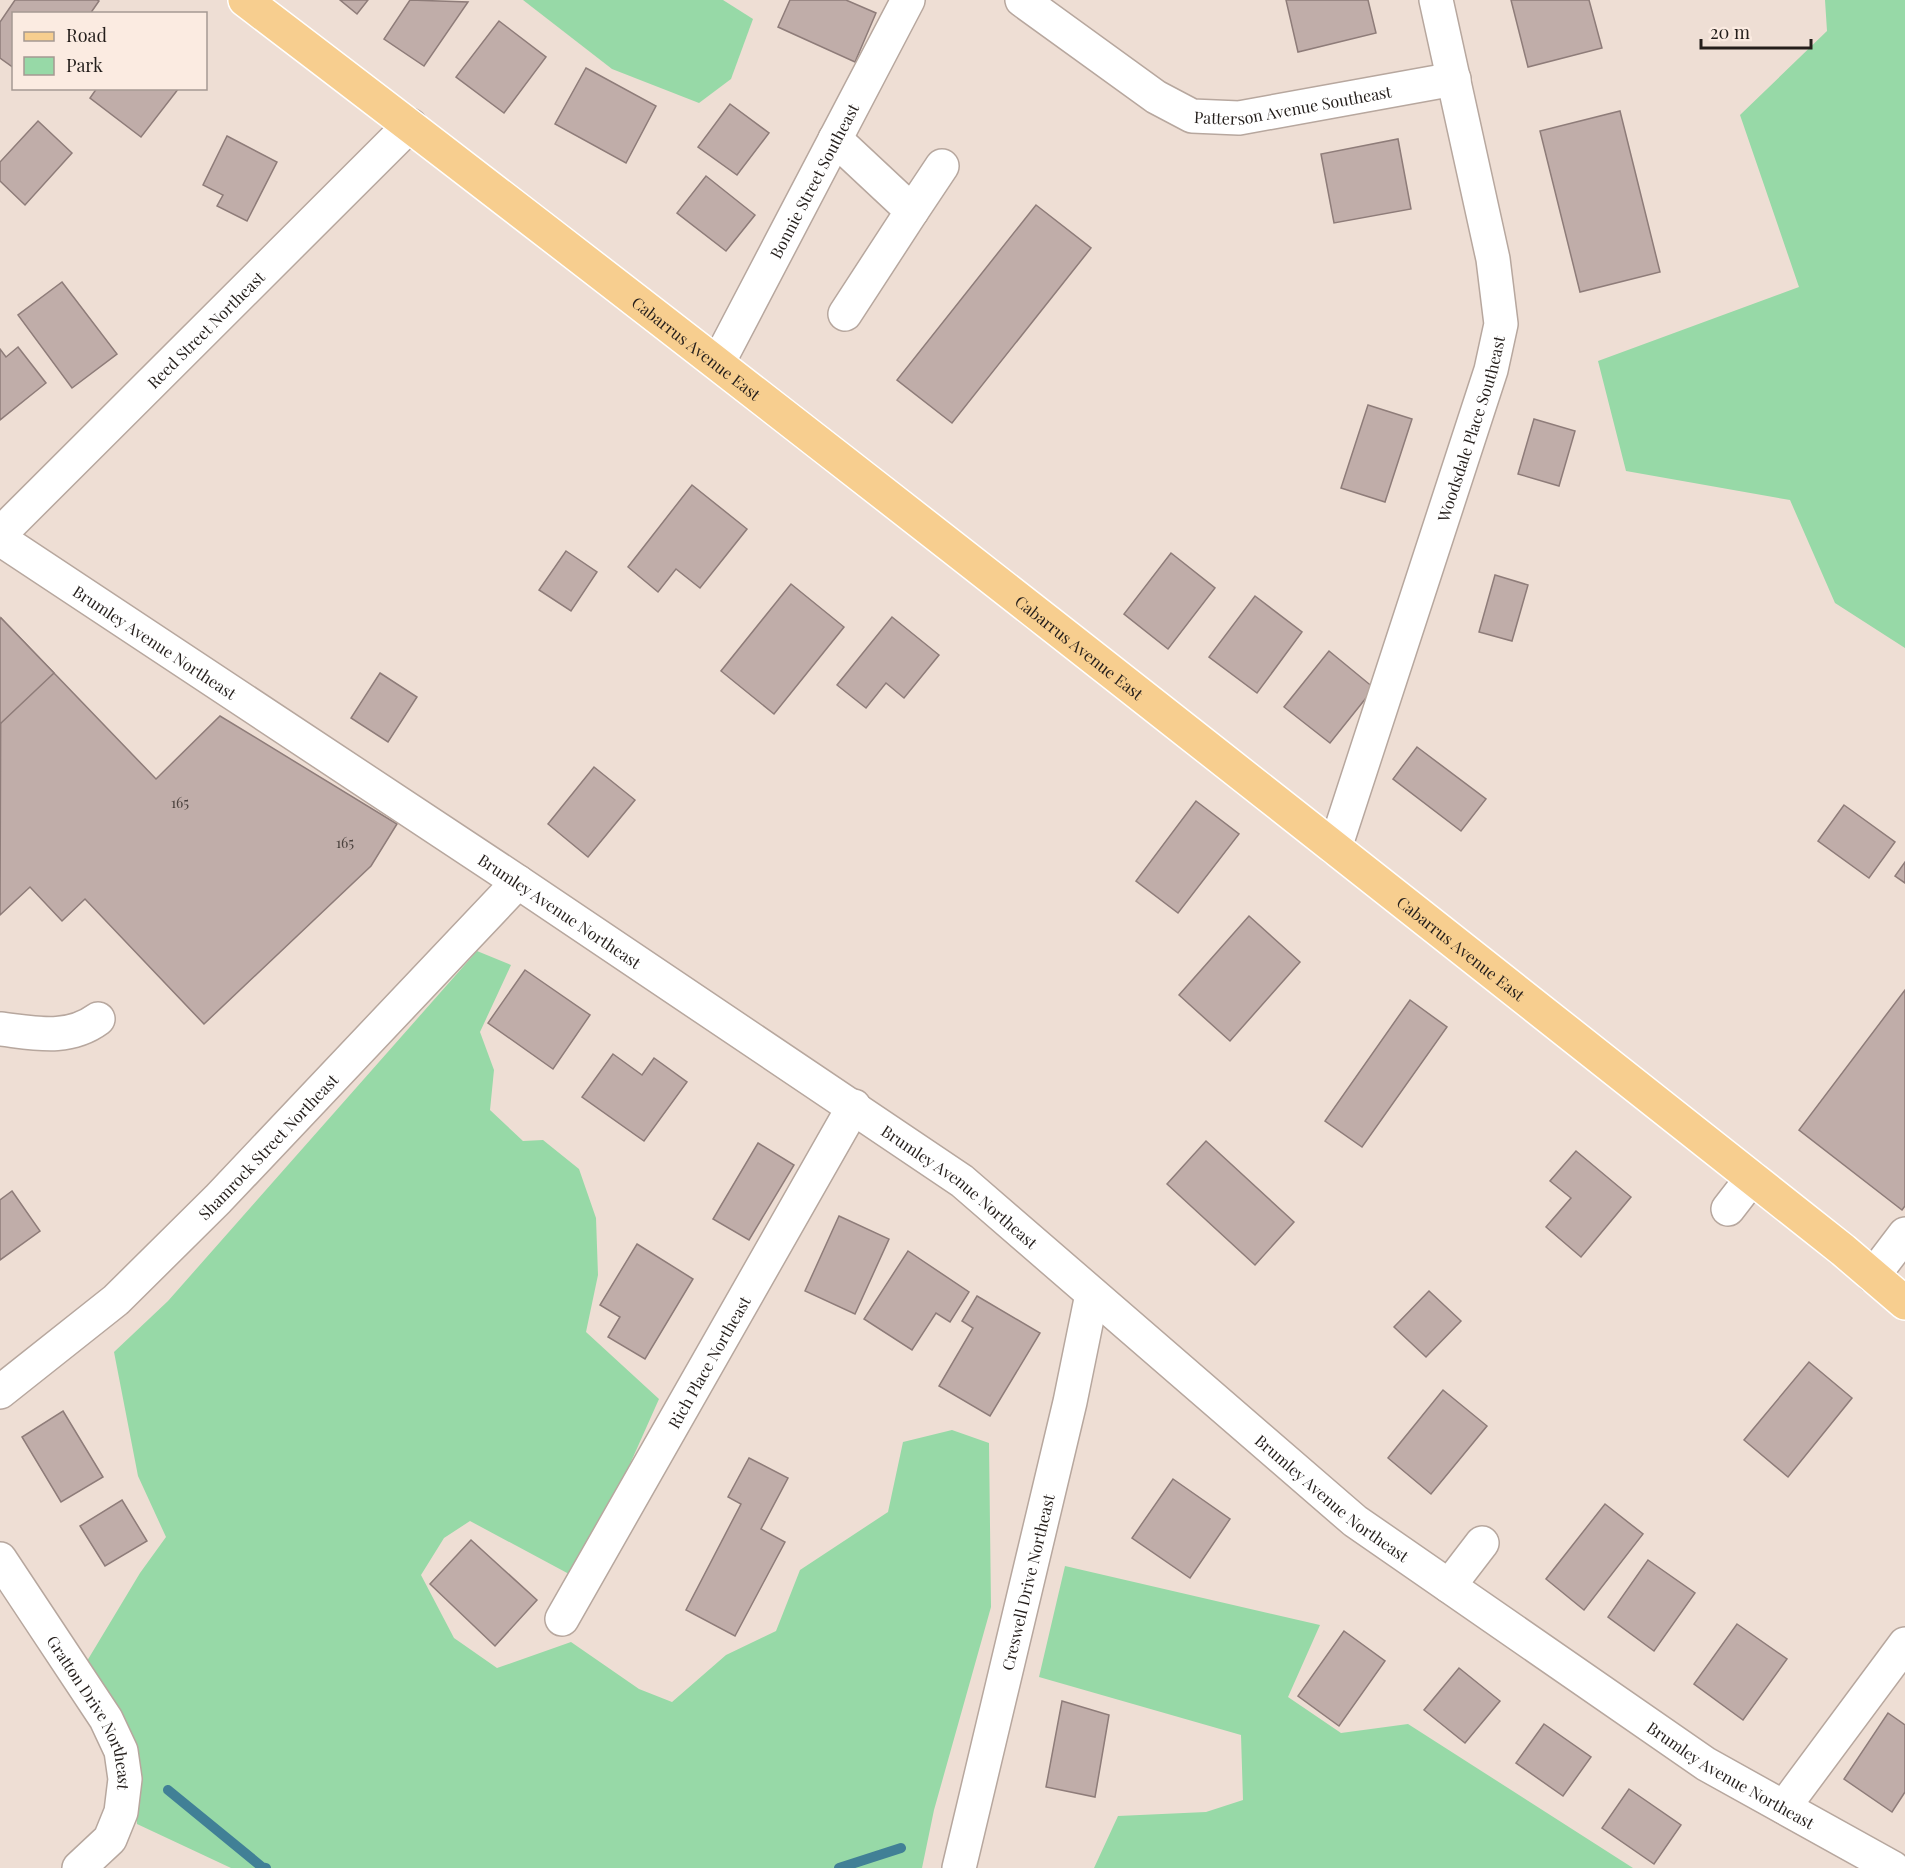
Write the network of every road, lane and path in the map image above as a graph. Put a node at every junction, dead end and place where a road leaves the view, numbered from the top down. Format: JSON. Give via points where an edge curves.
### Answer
{"nodes":[{"id":1,"x":245,"y":0,"type":"edge"},
{"id":2,"x":908,"y":0,"type":"edge"},
{"id":3,"x":1022,"y":0,"type":"edge"},
{"id":4,"x":1436,"y":0,"type":"edge"},
{"id":5,"x":1454,"y":79,"type":"junction"},
{"id":6,"x":410,"y":125,"type":"junction"},
{"id":7,"x":835,"y":139,"type":"junction"},
{"id":8,"x":942,"y":166,"type":"dead end"},
{"id":9,"x":912,"y":211,"type":"junction"},
{"id":10,"x":845,"y":314,"type":"dead end"},
{"id":11,"x":718,"y":363,"type":"junction"},
{"id":12,"x":0,"y":534,"type":"edge"},
{"id":13,"x":0,"y":539,"type":"edge"},
{"id":14,"x":1335,"y":848,"type":"junction"},
{"id":15,"x":518,"y":882,"type":"junction"},
{"id":16,"x":98,"y":1019,"type":"dead end"},
{"id":17,"x":0,"y":1029,"type":"edge"},
{"id":18,"x":854,"y":1106,"type":"junction"},
{"id":19,"x":1752,"y":1178,"type":"junction"},
{"id":20,"x":1728,"y":1209,"type":"dead end"},
{"id":21,"x":1905,"y":1234,"type":"edge"},
{"id":22,"x":1873,"y":1276,"type":"junction"},
{"id":23,"x":1092,"y":1294,"type":"junction"},
{"id":24,"x":1905,"y":1303,"type":"edge"},
{"id":25,"x":0,"y":1392,"type":"edge"},
{"id":26,"x":1482,"y":1542,"type":"dead end"},
{"id":27,"x":0,"y":1559,"type":"edge"},
{"id":28,"x":1449,"y":1586,"type":"junction"},
{"id":29,"x":562,"y":1619,"type":"dead end"},
{"id":30,"x":1905,"y":1644,"type":"edge"},
{"id":31,"x":1784,"y":1807,"type":"junction"},
{"id":32,"x":79,"y":1868,"type":"edge"},
{"id":33,"x":959,"y":1868,"type":"edge"},
{"id":34,"x":1893,"y":1868,"type":"edge"}],
"edges":[{"from":1,"to":6,"type":"main road","name":"Cabarrus Avenue East"},
{"from":2,"to":7,"type":"street","name":"Bonnie Street Southeast"},
{"from":3,"to":5,"type":"street","name":"Patterson Avenue Southeast","via":[[1156,97],[1192,116],[1239,118]]},
{"from":4,"to":5,"type":"street","name":"Woodsdale Place Southeast"},
{"from":5,"to":14,"type":"street","name":"Woodsdale Place Southeast","via":[[1493,259],[1501,324],[1491,370]]},
{"from":6,"to":11,"type":"main road","name":"Cabarrus Avenue East"},
{"from":6,"to":12,"type":"street","name":"Reed Street Northeast"},
{"from":7,"to":9,"type":"street"},
{"from":7,"to":11,"type":"street","name":"Bonnie Street Southeast"},
{"from":8,"to":9,"type":"street"},
{"from":9,"to":10,"type":"street"},
{"from":11,"to":14,"type":"main road","name":"Cabarrus Avenue East"},
{"from":13,"to":15,"type":"street","name":"Brumley Avenue Northeast"},
{"from":14,"to":19,"type":"main road","name":"Cabarrus Avenue East"},
{"from":15,"to":18,"type":"street","name":"Brumley Avenue Northeast"},
{"from":15,"to":25,"type":"street","name":"Shamrock Street Northeast","via":[[226,1190],[116,1300]]},
{"from":16,"to":17,"type":"street","via":[[68,1034]]},
{"from":18,"to":23,"type":"street","name":"Brumley Avenue Northeast","via":[[962,1181]]},
{"from":18,"to":29,"type":"street","name":"Rich Place Northeast"},
{"from":19,"to":20,"type":"street"},
{"from":19,"to":22,"type":"main road","name":"Cabarrus Avenue East"},
{"from":21,"to":22,"type":"street"},
{"from":22,"to":24,"type":"main road","name":"Cabarrus Avenue East"},
{"from":23,"to":28,"type":"street","name":"Brumley Avenue Northeast","via":[[1355,1521]]},
{"from":23,"to":33,"type":"street","name":"Creswell Drive Northeast","via":[[1068,1414]]},
{"from":26,"to":28,"type":"street"},
{"from":27,"to":32,"type":"street","name":"Gratton Drive Northeast","via":[[106,1719],[121,1751],[125,1779],[121,1812],[110,1839]]},
{"from":28,"to":31,"type":"street","name":"Brumley Avenue Northeast","via":[[1706,1764]]},
{"from":30,"to":31,"type":"street"},
{"from":31,"to":34,"type":"street","name":"Brumley Avenue Northeast"}]}
